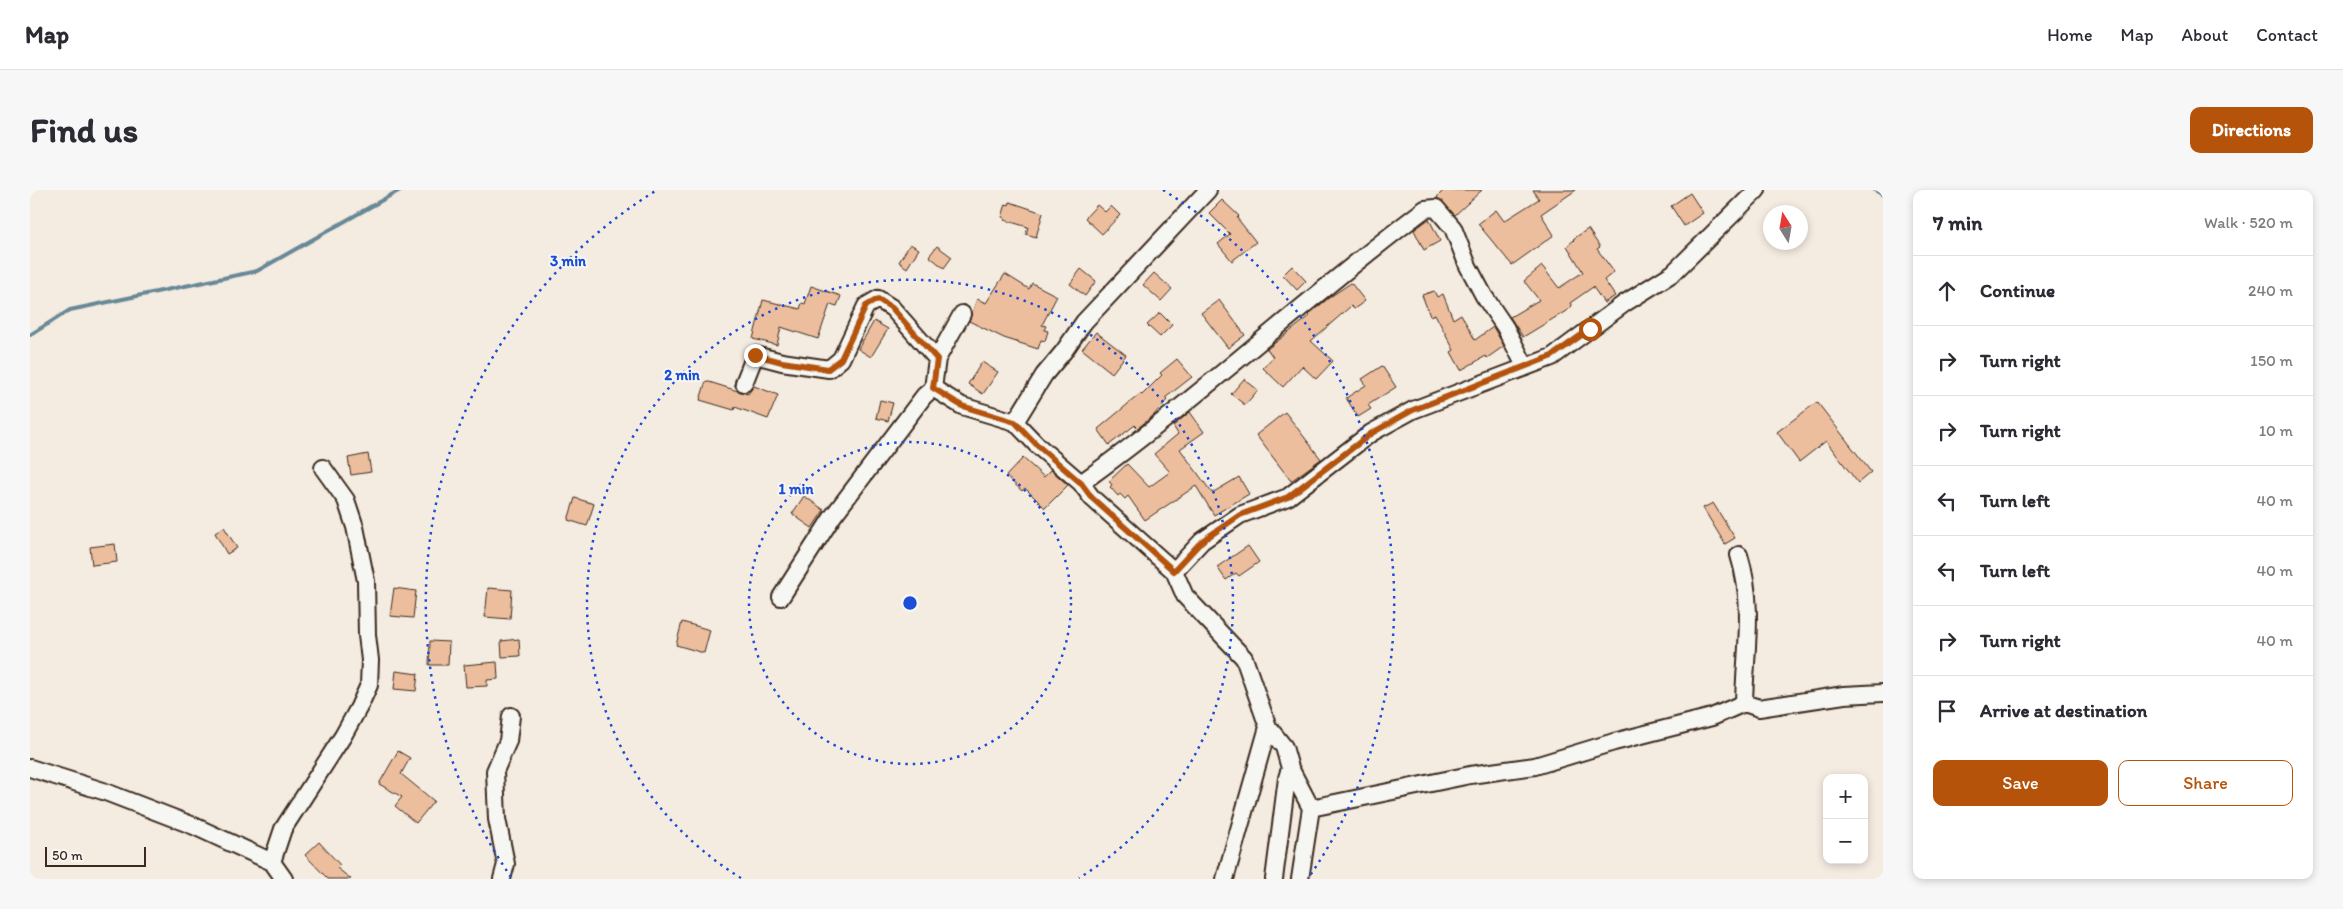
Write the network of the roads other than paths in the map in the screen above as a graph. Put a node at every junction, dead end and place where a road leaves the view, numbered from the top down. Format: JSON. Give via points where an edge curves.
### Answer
{"nodes":[{"id":1,"x":1208,"y":190,"type":"edge"},
{"id":2,"x":1757,"y":190,"type":"edge"},
{"id":3,"x":962,"y":314,"type":"dead end"},
{"id":4,"x":937,"y":359,"type":"junction"},
{"id":5,"x":1525,"y":366,"type":"junction"},
{"id":6,"x":744,"y":383,"type":"dead end"},
{"id":7,"x":933,"y":388,"type":"junction"},
{"id":8,"x":1015,"y":422,"type":"junction"},
{"id":9,"x":323,"y":468,"type":"dead end"},
{"id":10,"x":1081,"y":483,"type":"junction"},
{"id":11,"x":1739,"y":555,"type":"dead end"},
{"id":12,"x":1174,"y":571,"type":"junction"},
{"id":13,"x":781,"y":597,"type":"dead end"},
{"id":14,"x":1883,"y":693,"type":"edge"},
{"id":15,"x":1744,"y":702,"type":"junction"},
{"id":16,"x":511,"y":716,"type":"dead end"},
{"id":17,"x":1268,"y":727,"type":"junction"},
{"id":18,"x":30,"y":768,"type":"edge"},
{"id":19,"x":1290,"y":768,"type":"junction"},
{"id":20,"x":1311,"y":808,"type":"junction"},
{"id":21,"x":272,"y":862,"type":"junction"},
{"id":22,"x":284,"y":879,"type":"edge"},
{"id":23,"x":502,"y":879,"type":"edge"},
{"id":24,"x":1225,"y":879,"type":"edge"},
{"id":25,"x":1274,"y":879,"type":"edge"},
{"id":26,"x":1300,"y":879,"type":"edge"}],
"edges":[{"from":1,"to":8,"type":"street","via":[[1084,322]]},
{"from":2,"to":5,"type":"street","via":[[1673,273],[1552,356]]},
{"from":3,"to":4,"type":"street"},
{"from":4,"to":6,"type":"street","via":[[892,308],[878,299],[866,306],[841,359],[828,369],[755,355]]},
{"from":4,"to":7,"type":"street"},
{"from":5,"to":10,"type":"street","via":[[1468,266],[1450,222],[1436,208],[1425,209],[1243,354],[1143,439]]},
{"from":5,"to":12,"type":"street","via":[[1413,410],[1372,433],[1288,497],[1240,515],[1202,541]]},
{"from":7,"to":8,"type":"street","via":[[962,406]]},
{"from":7,"to":13,"type":"street","via":[[834,516]]},
{"from":8,"to":10,"type":"street"},
{"from":9,"to":21,"type":"street","via":[[346,500],[355,527],[366,581],[368,685],[339,743],[283,830]]},
{"from":10,"to":12,"type":"street","via":[[1092,498]]},
{"from":11,"to":15,"type":"street","via":[[1750,615],[1744,663]]},
{"from":12,"to":17,"type":"street","via":[[1185,596],[1244,658]]},
{"from":14,"to":15,"type":"street","via":[[1844,695],[1760,708]]},
{"from":15,"to":20,"type":"street","via":[[1712,718],[1535,766],[1470,775]]},
{"from":16,"to":23,"type":"street","via":[[508,741],[495,772],[497,819],[506,864]]},
{"from":17,"to":19,"type":"street","via":[[1284,746]]},
{"from":17,"to":24,"type":"street"},
{"from":18,"to":21,"type":"street","via":[[112,794],[194,826]]},
{"from":19,"to":20,"type":"street"},
{"from":19,"to":25,"type":"street"},
{"from":20,"to":26,"type":"street"},
{"from":21,"to":22,"type":"street"}]}
